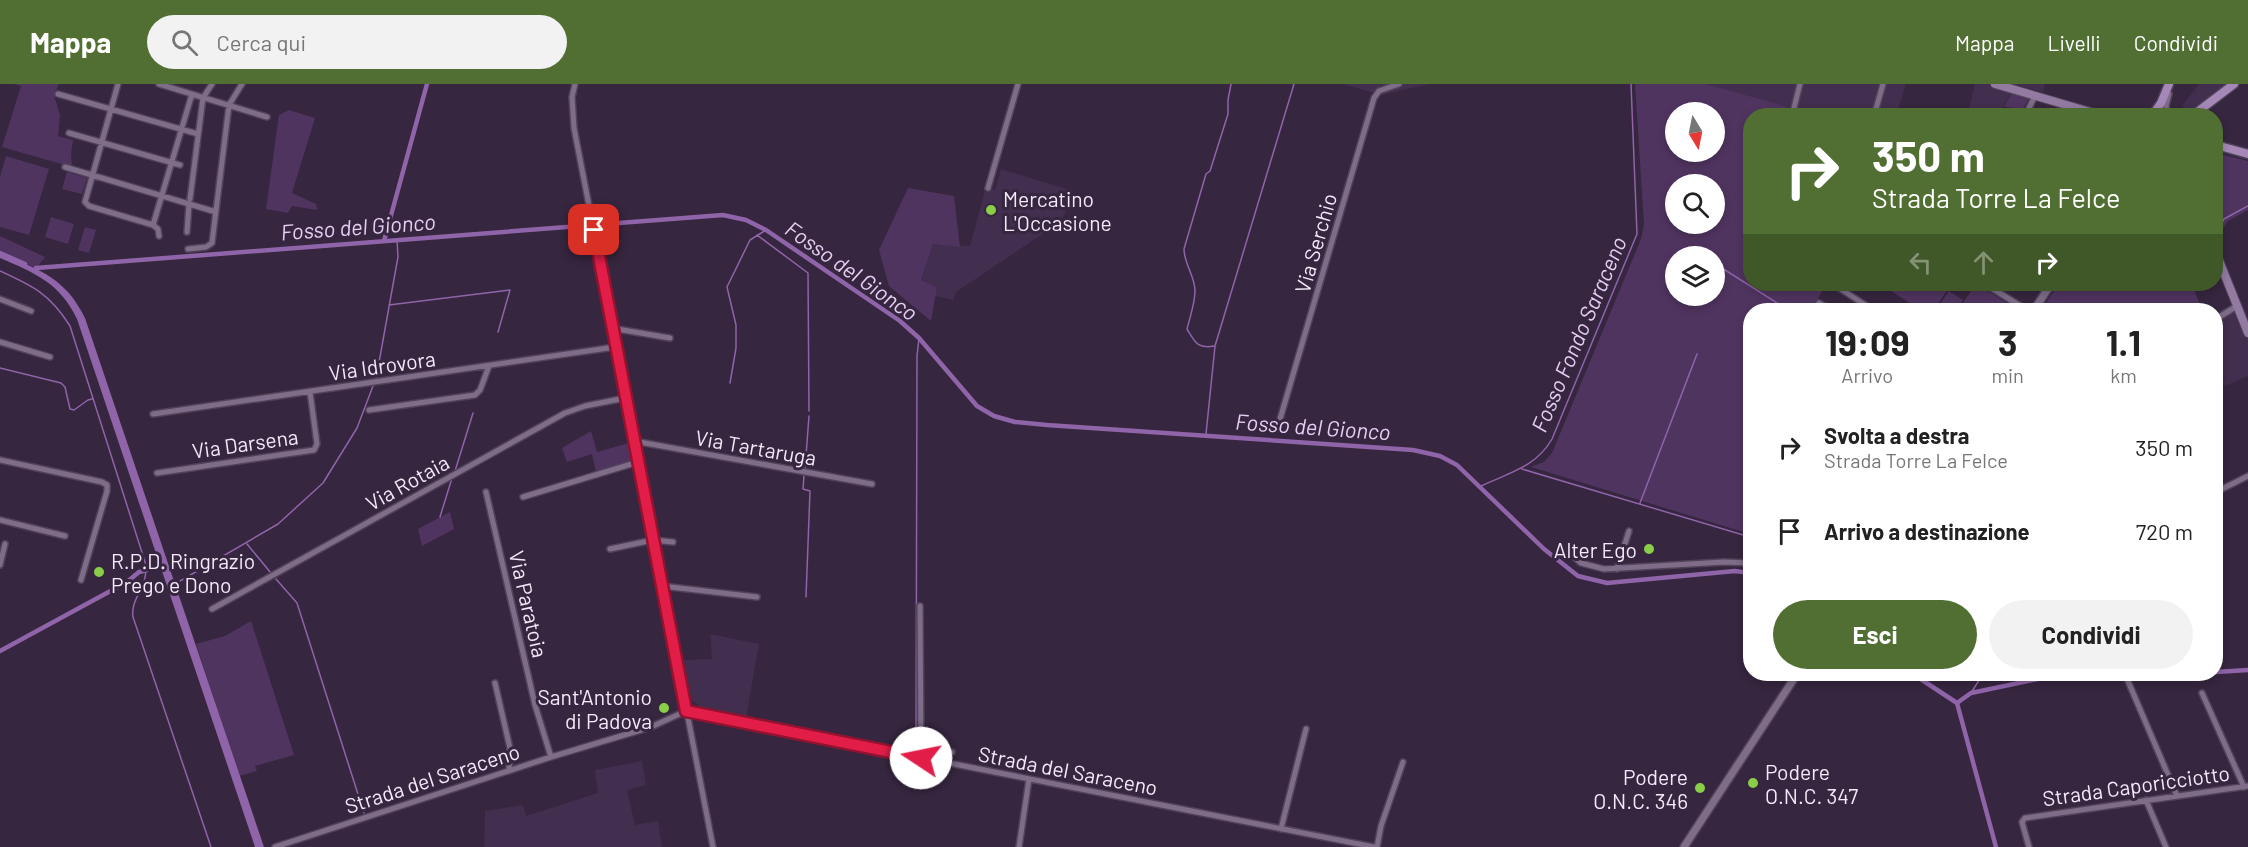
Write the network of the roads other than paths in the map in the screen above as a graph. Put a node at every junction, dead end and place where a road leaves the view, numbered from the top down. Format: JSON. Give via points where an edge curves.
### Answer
{"nodes":[{"id":1,"x":118,"y":84,"type":"edge"},
{"id":2,"x":159,"y":84,"type":"edge"},
{"id":3,"x":212,"y":84,"type":"edge"},
{"id":4,"x":242,"y":84,"type":"edge"},
{"id":5,"x":576,"y":84,"type":"edge"},
{"id":6,"x":1018,"y":84,"type":"edge"},
{"id":7,"x":1399,"y":84,"type":"edge"},
{"id":8,"x":1800,"y":84,"type":"edge"},
{"id":9,"x":1883,"y":84,"type":"edge"},
{"id":10,"x":1995,"y":84,"type":"edge"},
{"id":11,"x":2171,"y":84,"type":"edge"},
{"id":12,"x":2234,"y":84,"type":"edge"},
{"id":13,"x":58,"y":94,"type":"dead end"},
{"id":14,"x":192,"y":94,"type":"junction"},
{"id":15,"x":2035,"y":96,"type":"junction"},
{"id":16,"x":204,"y":98,"type":"junction"},
{"id":17,"x":228,"y":105,"type":"junction"},
{"id":18,"x":1794,"y":108,"type":"edge"},
{"id":19,"x":1876,"y":108,"type":"edge"},
{"id":20,"x":2029,"y":108,"type":"edge"},
{"id":21,"x":2076,"y":108,"type":"edge"},
{"id":22,"x":2158,"y":108,"type":"edge"},
{"id":23,"x":2167,"y":108,"type":"edge"},
{"id":24,"x":2202,"y":108,"type":"edge"},
{"id":25,"x":111,"y":109,"type":"junction"},
{"id":26,"x":267,"y":117,"type":"dead end"},
{"id":27,"x":182,"y":129,"type":"junction"},
{"id":28,"x":69,"y":133,"type":"dead end"},
{"id":29,"x":198,"y":134,"type":"junction"},
{"id":30,"x":101,"y":143,"type":"junction"},
{"id":31,"x":2223,"y":147,"type":"edge"},
{"id":32,"x":2248,"y":154,"type":"edge"},
{"id":33,"x":172,"y":163,"type":"junction"},
{"id":34,"x":180,"y":165,"type":"dead end"},
{"id":35,"x":65,"y":167,"type":"dead end"},
{"id":36,"x":92,"y":175,"type":"junction"},
{"id":37,"x":988,"y":189,"type":"dead end"},
{"id":38,"x":162,"y":196,"type":"junction"},
{"id":39,"x":190,"y":202,"type":"junction"},
{"id":40,"x":216,"y":212,"type":"junction"},
{"id":41,"x":153,"y":225,"type":"junction"},
{"id":42,"x":187,"y":232,"type":"dead end"},
{"id":43,"x":159,"y":236,"type":"dead end"},
{"id":44,"x":188,"y":249,"type":"dead end"},
{"id":45,"x":2223,"y":271,"type":"edge"},
{"id":46,"x":1844,"y":291,"type":"edge"},
{"id":47,"x":1996,"y":291,"type":"edge"},
{"id":48,"x":0,"y":299,"type":"edge"},
{"id":49,"x":1862,"y":303,"type":"edge"},
{"id":50,"x":2016,"y":303,"type":"edge"},
{"id":51,"x":2237,"y":306,"type":"junction"},
{"id":52,"x":31,"y":311,"type":"dead end"},
{"id":53,"x":2223,"y":315,"type":"edge"},
{"id":54,"x":612,"y":328,"type":"junction"},
{"id":55,"x":2248,"y":333,"type":"edge"},
{"id":56,"x":670,"y":338,"type":"dead end"},
{"id":57,"x":0,"y":342,"type":"edge"},
{"id":58,"x":615,"y":346,"type":"junction"},
{"id":59,"x":50,"y":357,"type":"dead end"},
{"id":60,"x":489,"y":366,"type":"junction"},
{"id":61,"x":310,"y":392,"type":"junction"},
{"id":62,"x":625,"y":398,"type":"junction"},
{"id":63,"x":369,"y":411,"type":"dead end"},
{"id":64,"x":153,"y":414,"type":"dead end"},
{"id":65,"x":1278,"y":426,"type":"dead end"},
{"id":66,"x":634,"y":441,"type":"junction"},
{"id":67,"x":0,"y":460,"type":"edge"},
{"id":68,"x":638,"y":462,"type":"junction"},
{"id":69,"x":157,"y":473,"type":"dead end"},
{"id":70,"x":2248,"y":476,"type":"edge"},
{"id":71,"x":872,"y":484,"type":"dead end"},
{"id":72,"x":2223,"y":488,"type":"edge"},
{"id":73,"x":486,"y":492,"type":"dead end"},
{"id":74,"x":523,"y":497,"type":"dead end"},
{"id":75,"x":0,"y":520,"type":"edge"},
{"id":76,"x":1629,"y":531,"type":"dead end"},
{"id":77,"x":65,"y":536,"type":"dead end"},
{"id":78,"x":653,"y":540,"type":"junction"},
{"id":79,"x":673,"y":542,"type":"dead end"},
{"id":80,"x":5,"y":544,"type":"dead end"},
{"id":81,"x":610,"y":549,"type":"dead end"},
{"id":82,"x":1566,"y":550,"type":"dead end"},
{"id":83,"x":1743,"y":563,"type":"edge"},
{"id":84,"x":0,"y":565,"type":"edge"},
{"id":85,"x":1617,"y":569,"type":"junction"},
{"id":86,"x":81,"y":580,"type":"dead end"},
{"id":87,"x":662,"y":586,"type":"junction"},
{"id":88,"x":757,"y":597,"type":"dead end"},
{"id":89,"x":920,"y":606,"type":"dead end"},
{"id":90,"x":212,"y":609,"type":"dead end"},
{"id":91,"x":1792,"y":681,"type":"edge"},
{"id":92,"x":2128,"y":681,"type":"edge"},
{"id":93,"x":495,"y":683,"type":"dead end"},
{"id":94,"x":2202,"y":693,"type":"dead end"},
{"id":95,"x":686,"y":711,"type":"junction"},
{"id":96,"x":1306,"y":729,"type":"dead end"},
{"id":97,"x":921,"y":747,"type":"junction"},
{"id":98,"x":951,"y":752,"type":"dead end"},
{"id":99,"x":551,"y":757,"type":"junction"},
{"id":100,"x":921,"y":758,"type":"junction"},
{"id":101,"x":1403,"y":762,"type":"dead end"},
{"id":102,"x":509,"y":771,"type":"junction"},
{"id":103,"x":1029,"y":779,"type":"junction"},
{"id":104,"x":2246,"y":787,"type":"edge"},
{"id":105,"x":2177,"y":796,"type":"junction"},
{"id":106,"x":2146,"y":800,"type":"junction"},
{"id":107,"x":1281,"y":829,"type":"junction"},
{"id":108,"x":275,"y":847,"type":"edge"},
{"id":109,"x":713,"y":847,"type":"edge"},
{"id":110,"x":1019,"y":847,"type":"edge"},
{"id":111,"x":1375,"y":847,"type":"edge"},
{"id":112,"x":1684,"y":847,"type":"edge"},
{"id":113,"x":2029,"y":847,"type":"edge"},
{"id":114,"x":2166,"y":847,"type":"edge"}],
"edges":[{"from":1,"to":25,"type":"street"},
{"from":2,"to":14,"type":"street"},
{"from":3,"to":16,"type":"street"},
{"from":4,"to":17,"type":"street"},
{"from":5,"to":54,"type":"street","via":[[572,97],[573,128]]},
{"from":6,"to":37,"type":"street"},
{"from":7,"to":65,"type":"street","name":"Via Serchio","via":[[1378,91],[1374,98]]},
{"from":8,"to":18,"type":"street"},
{"from":9,"to":19,"type":"street"},
{"from":10,"to":15,"type":"main road"},
{"from":11,"to":22,"type":"main road"},
{"from":11,"to":23,"type":"street"},
{"from":12,"to":24,"type":"main road"},
{"from":13,"to":25,"type":"street"},
{"from":14,"to":16,"type":"street"},
{"from":14,"to":27,"type":"street"},
{"from":15,"to":20,"type":"street"},
{"from":15,"to":21,"type":"main road"},
{"from":16,"to":17,"type":"street"},
{"from":16,"to":29,"type":"street"},
{"from":17,"to":26,"type":"street"},
{"from":17,"to":40,"type":"street"},
{"from":25,"to":27,"type":"street"},
{"from":25,"to":30,"type":"street"},
{"from":27,"to":29,"type":"street"},
{"from":27,"to":33,"type":"street"},
{"from":28,"to":30,"type":"street"},
{"from":29,"to":39,"type":"street"},
{"from":30,"to":33,"type":"street"},
{"from":30,"to":36,"type":"street"},
{"from":31,"to":32,"type":"main road"},
{"from":33,"to":34,"type":"street"},
{"from":33,"to":38,"type":"street"},
{"from":35,"to":36,"type":"street"},
{"from":36,"to":38,"type":"street"},
{"from":36,"to":41,"type":"street","via":[[86,204]]},
{"from":38,"to":39,"type":"street"},
{"from":38,"to":41,"type":"street"},
{"from":39,"to":40,"type":"street"},
{"from":39,"to":42,"type":"street"},
{"from":40,"to":44,"type":"street","via":[[211,244]]},
{"from":41,"to":43,"type":"street"},
{"from":45,"to":51,"type":"main road"},
{"from":46,"to":49,"type":"street"},
{"from":47,"to":50,"type":"street"},
{"from":48,"to":52,"type":"street"},
{"from":51,"to":53,"type":"street"},
{"from":51,"to":55,"type":"main road"},
{"from":54,"to":56,"type":"street"},
{"from":54,"to":58,"type":"street"},
{"from":57,"to":59,"type":"street"},
{"from":58,"to":60,"type":"street","name":"Via Idrovora"},
{"from":58,"to":62,"type":"street"},
{"from":60,"to":61,"type":"street","name":"Via Idrovora"},
{"from":60,"to":63,"type":"street","via":[[475,395]]},
{"from":61,"to":64,"type":"street","name":"Via Idrovora"},
{"from":61,"to":69,"type":"street","name":"Via Darsena","via":[[317,445],[314,450]]},
{"from":62,"to":66,"type":"street"},
{"from":62,"to":90,"type":"street","name":"Via Rotaia","via":[[565,413]]},
{"from":66,"to":68,"type":"street"},
{"from":66,"to":71,"type":"street","name":"Via Tartaruga"},
{"from":67,"to":86,"type":"street","via":[[107,485]]},
{"from":68,"to":74,"type":"street"},
{"from":68,"to":78,"type":"street"},
{"from":70,"to":72,"type":"street"},
{"from":73,"to":99,"type":"street","name":"Via Paratoia","via":[[535,705]]},
{"from":75,"to":77,"type":"street"},
{"from":76,"to":85,"type":"street"},
{"from":78,"to":79,"type":"street"},
{"from":78,"to":81,"type":"street"},
{"from":78,"to":87,"type":"street"},
{"from":80,"to":84,"type":"street"},
{"from":82,"to":85,"type":"street","via":[[1584,565]]},
{"from":83,"to":85,"type":"street"},
{"from":87,"to":88,"type":"street"},
{"from":87,"to":95,"type":"street"},
{"from":89,"to":97,"type":"street"},
{"from":91,"to":112,"type":"street"},
{"from":92,"to":105,"type":"street"},
{"from":93,"to":102,"type":"street","via":[[510,748]]},
{"from":94,"to":104,"type":"street"},
{"from":95,"to":99,"type":"street","name":"Strada del Saraceno","via":[[651,727]]},
{"from":95,"to":100,"type":"street","name":"Strada del Saraceno"},
{"from":95,"to":109,"type":"street"},
{"from":96,"to":107,"type":"street"},
{"from":97,"to":98,"type":"street"},
{"from":97,"to":100,"type":"street"},
{"from":99,"to":102,"type":"street","name":"Strada del Saraceno"},
{"from":100,"to":103,"type":"street","name":"Strada del Saraceno"},
{"from":101,"to":111,"type":"street"},
{"from":102,"to":108,"type":"street","name":"Strada del Saraceno"},
{"from":103,"to":107,"type":"street","name":"Strada del Saraceno"},
{"from":103,"to":110,"type":"street"},
{"from":104,"to":105,"type":"street","name":"Strada Caporicciotto"},
{"from":105,"to":106,"type":"street","name":"Strada Caporicciotto"},
{"from":106,"to":113,"type":"street","name":"Strada Caporicciotto","via":[[2024,818]]},
{"from":106,"to":114,"type":"street"},
{"from":107,"to":111,"type":"street","name":"Strada del Saraceno"}]}
